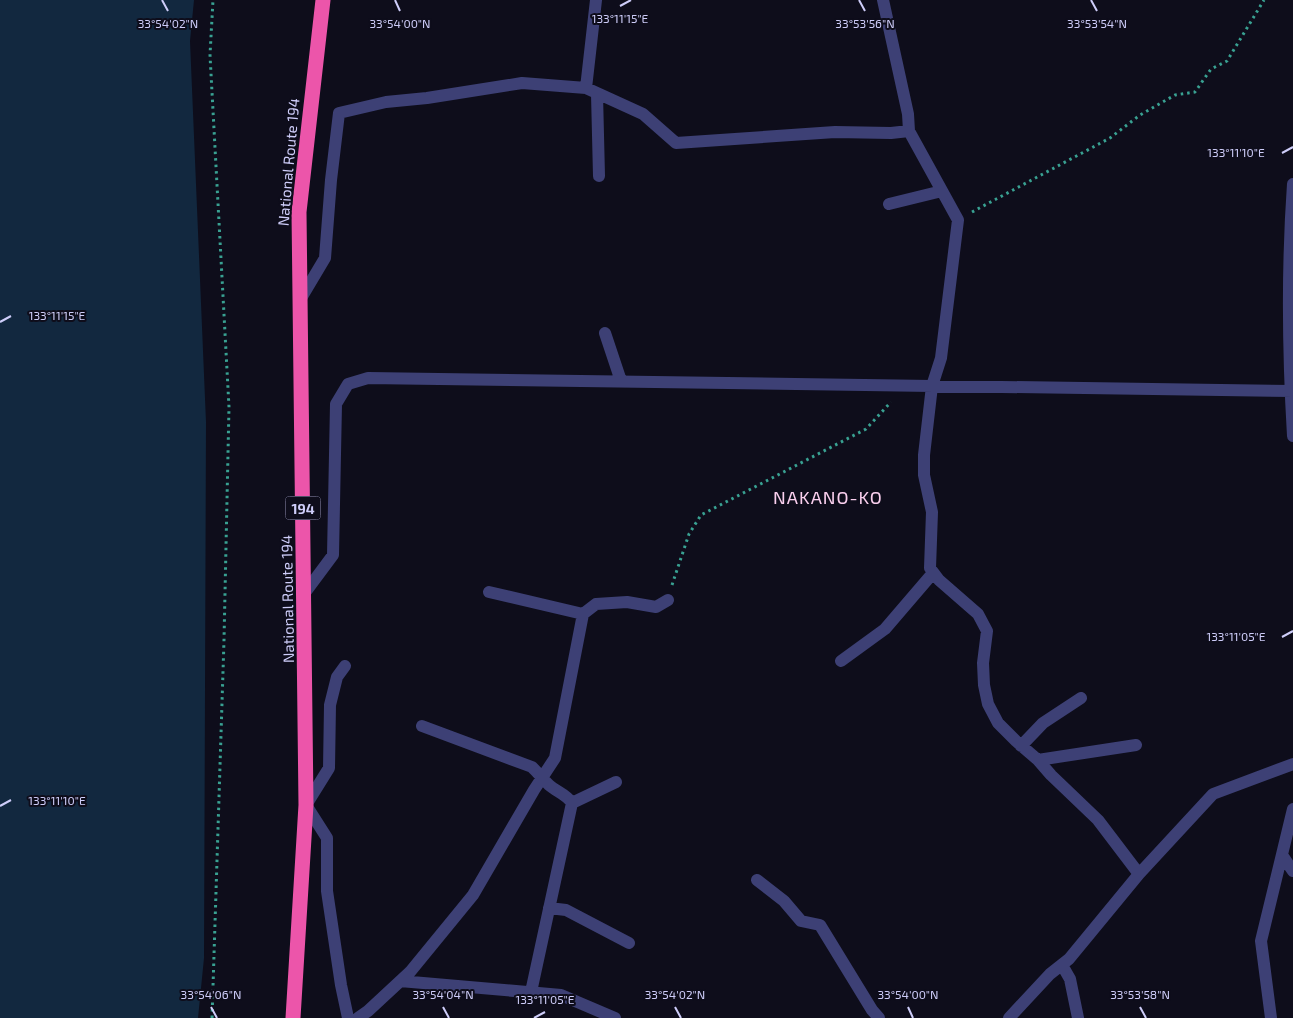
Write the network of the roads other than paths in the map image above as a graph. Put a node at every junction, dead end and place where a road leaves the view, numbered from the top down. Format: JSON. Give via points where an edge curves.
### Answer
{"nodes":[{"id":1,"x":323,"y":0,"type":"edge"},
{"id":2,"x":596,"y":0,"type":"edge"},
{"id":3,"x":883,"y":0,"type":"edge"},
{"id":4,"x":592,"y":91,"type":"junction"},
{"id":5,"x":909,"y":131,"type":"junction"},
{"id":6,"x":599,"y":176,"type":"dead end"},
{"id":7,"x":1293,"y":184,"type":"edge"},
{"id":8,"x":942,"y":191,"type":"junction"},
{"id":9,"x":889,"y":204,"type":"dead end"},
{"id":10,"x":300,"y":300,"type":"junction"},
{"id":11,"x":606,"y":333,"type":"dead end"},
{"id":12,"x":621,"y":381,"type":"junction"},
{"id":13,"x":932,"y":386,"type":"junction"},
{"id":14,"x":1292,"y":391,"type":"edge"},
{"id":15,"x":1293,"y":436,"type":"edge"},
{"id":16,"x":934,"y":573,"type":"junction"},
{"id":17,"x":489,"y":592,"type":"dead end"},
{"id":18,"x":304,"y":594,"type":"junction"},
{"id":19,"x":668,"y":600,"type":"road end"},
{"id":20,"x":583,"y":614,"type":"junction"},
{"id":21,"x":841,"y":661,"type":"dead end"},
{"id":22,"x":345,"y":666,"type":"dead end"},
{"id":23,"x":1081,"y":698,"type":"dead end"},
{"id":24,"x":422,"y":726,"type":"dead end"},
{"id":25,"x":1136,"y":745,"type":"dead end"},
{"id":26,"x":1021,"y":746,"type":"junction"},
{"id":27,"x":1038,"y":760,"type":"junction"},
{"id":28,"x":1293,"y":764,"type":"edge"},
{"id":29,"x":543,"y":777,"type":"junction"},
{"id":30,"x":616,"y":782,"type":"dead end"},
{"id":31,"x":572,"y":803,"type":"junction"},
{"id":32,"x":306,"y":805,"type":"junction"},
{"id":33,"x":1293,"y":809,"type":"edge"},
{"id":34,"x":1282,"y":855,"type":"junction"},
{"id":35,"x":1293,"y":871,"type":"edge"},
{"id":36,"x":1138,"y":874,"type":"junction"},
{"id":37,"x":757,"y":880,"type":"dead end"},
{"id":38,"x":549,"y":908,"type":"junction"},
{"id":39,"x":629,"y":943,"type":"dead end"},
{"id":40,"x":1062,"y":965,"type":"junction"},
{"id":41,"x":400,"y":981,"type":"junction"},
{"id":42,"x":530,"y":992,"type":"junction"},
{"id":43,"x":293,"y":1018,"type":"edge"},
{"id":44,"x":348,"y":1018,"type":"edge"},
{"id":45,"x":358,"y":1018,"type":"edge"},
{"id":46,"x":615,"y":1018,"type":"edge"},
{"id":47,"x":879,"y":1018,"type":"edge"},
{"id":48,"x":1009,"y":1018,"type":"edge"},
{"id":49,"x":1078,"y":1018,"type":"edge"},
{"id":50,"x":1271,"y":1018,"type":"edge"}],
"edges":[{"from":1,"to":10,"type":"highway","name":"National Route 194","number":"194","via":[[298,212]]},
{"from":2,"to":4,"type":"street"},
{"from":3,"to":5,"type":"street"},
{"from":4,"to":5,"type":"street","via":[[643,114],[676,143],[834,132]]},
{"from":4,"to":6,"type":"street"},
{"from":4,"to":10,"type":"street","via":[[522,83],[386,102],[339,113],[325,258]]},
{"from":5,"to":8,"type":"street"},
{"from":7,"to":14,"type":"street","via":[[1289,358]]},
{"from":8,"to":9,"type":"street"},
{"from":8,"to":13,"type":"street","via":[[958,220],[941,358]]},
{"from":10,"to":18,"type":"highway","name":"National Route 194","number":"194"},
{"from":11,"to":12,"type":"street"},
{"from":12,"to":13,"type":"street"},
{"from":12,"to":18,"type":"street","via":[[368,378],[348,384],[336,404],[333,554]]},
{"from":13,"to":14,"type":"street"},
{"from":13,"to":16,"type":"street","via":[[924,475],[932,512],[930,568]]},
{"from":14,"to":15,"type":"street"},
{"from":16,"to":21,"type":"street","via":[[885,629]]},
{"from":16,"to":26,"type":"street","via":[[978,614],[987,631],[983,663],[988,704],[998,723]]},
{"from":17,"to":20,"type":"street"},
{"from":18,"to":32,"type":"highway","name":"National Route 194","number":"194"},
{"from":19,"to":20,"type":"street","via":[[656,607],[627,602],[596,604]]},
{"from":20,"to":29,"type":"street","via":[[556,758]]},
{"from":22,"to":32,"type":"street","via":[[337,677],[330,705],[329,768]]},
{"from":23,"to":26,"type":"street","via":[[1043,723]]},
{"from":24,"to":29,"type":"street","via":[[532,767]]},
{"from":25,"to":27,"type":"street"},
{"from":26,"to":27,"type":"street"},
{"from":27,"to":36,"type":"street","via":[[1098,820]]},
{"from":28,"to":36,"type":"street","via":[[1213,794]]},
{"from":29,"to":31,"type":"street"},
{"from":29,"to":41,"type":"street","via":[[473,895]]},
{"from":30,"to":31,"type":"street"},
{"from":31,"to":38,"type":"street"},
{"from":32,"to":43,"type":"highway","name":"National Route 194","number":"194"},
{"from":32,"to":44,"type":"street","via":[[327,838],[327,891]]},
{"from":33,"to":34,"type":"street"},
{"from":34,"to":35,"type":"street"},
{"from":34,"to":50,"type":"street","via":[[1262,941]]},
{"from":36,"to":40,"type":"street"},
{"from":37,"to":47,"type":"street","via":[[784,901],[801,921],[820,925]]},
{"from":38,"to":39,"type":"street","via":[[566,910]]},
{"from":38,"to":42,"type":"street"},
{"from":40,"to":48,"type":"street"},
{"from":40,"to":49,"type":"street","via":[[1070,979]]},
{"from":41,"to":42,"type":"street"},
{"from":41,"to":45,"type":"street"},
{"from":42,"to":46,"type":"street","via":[[561,995]]}]}
